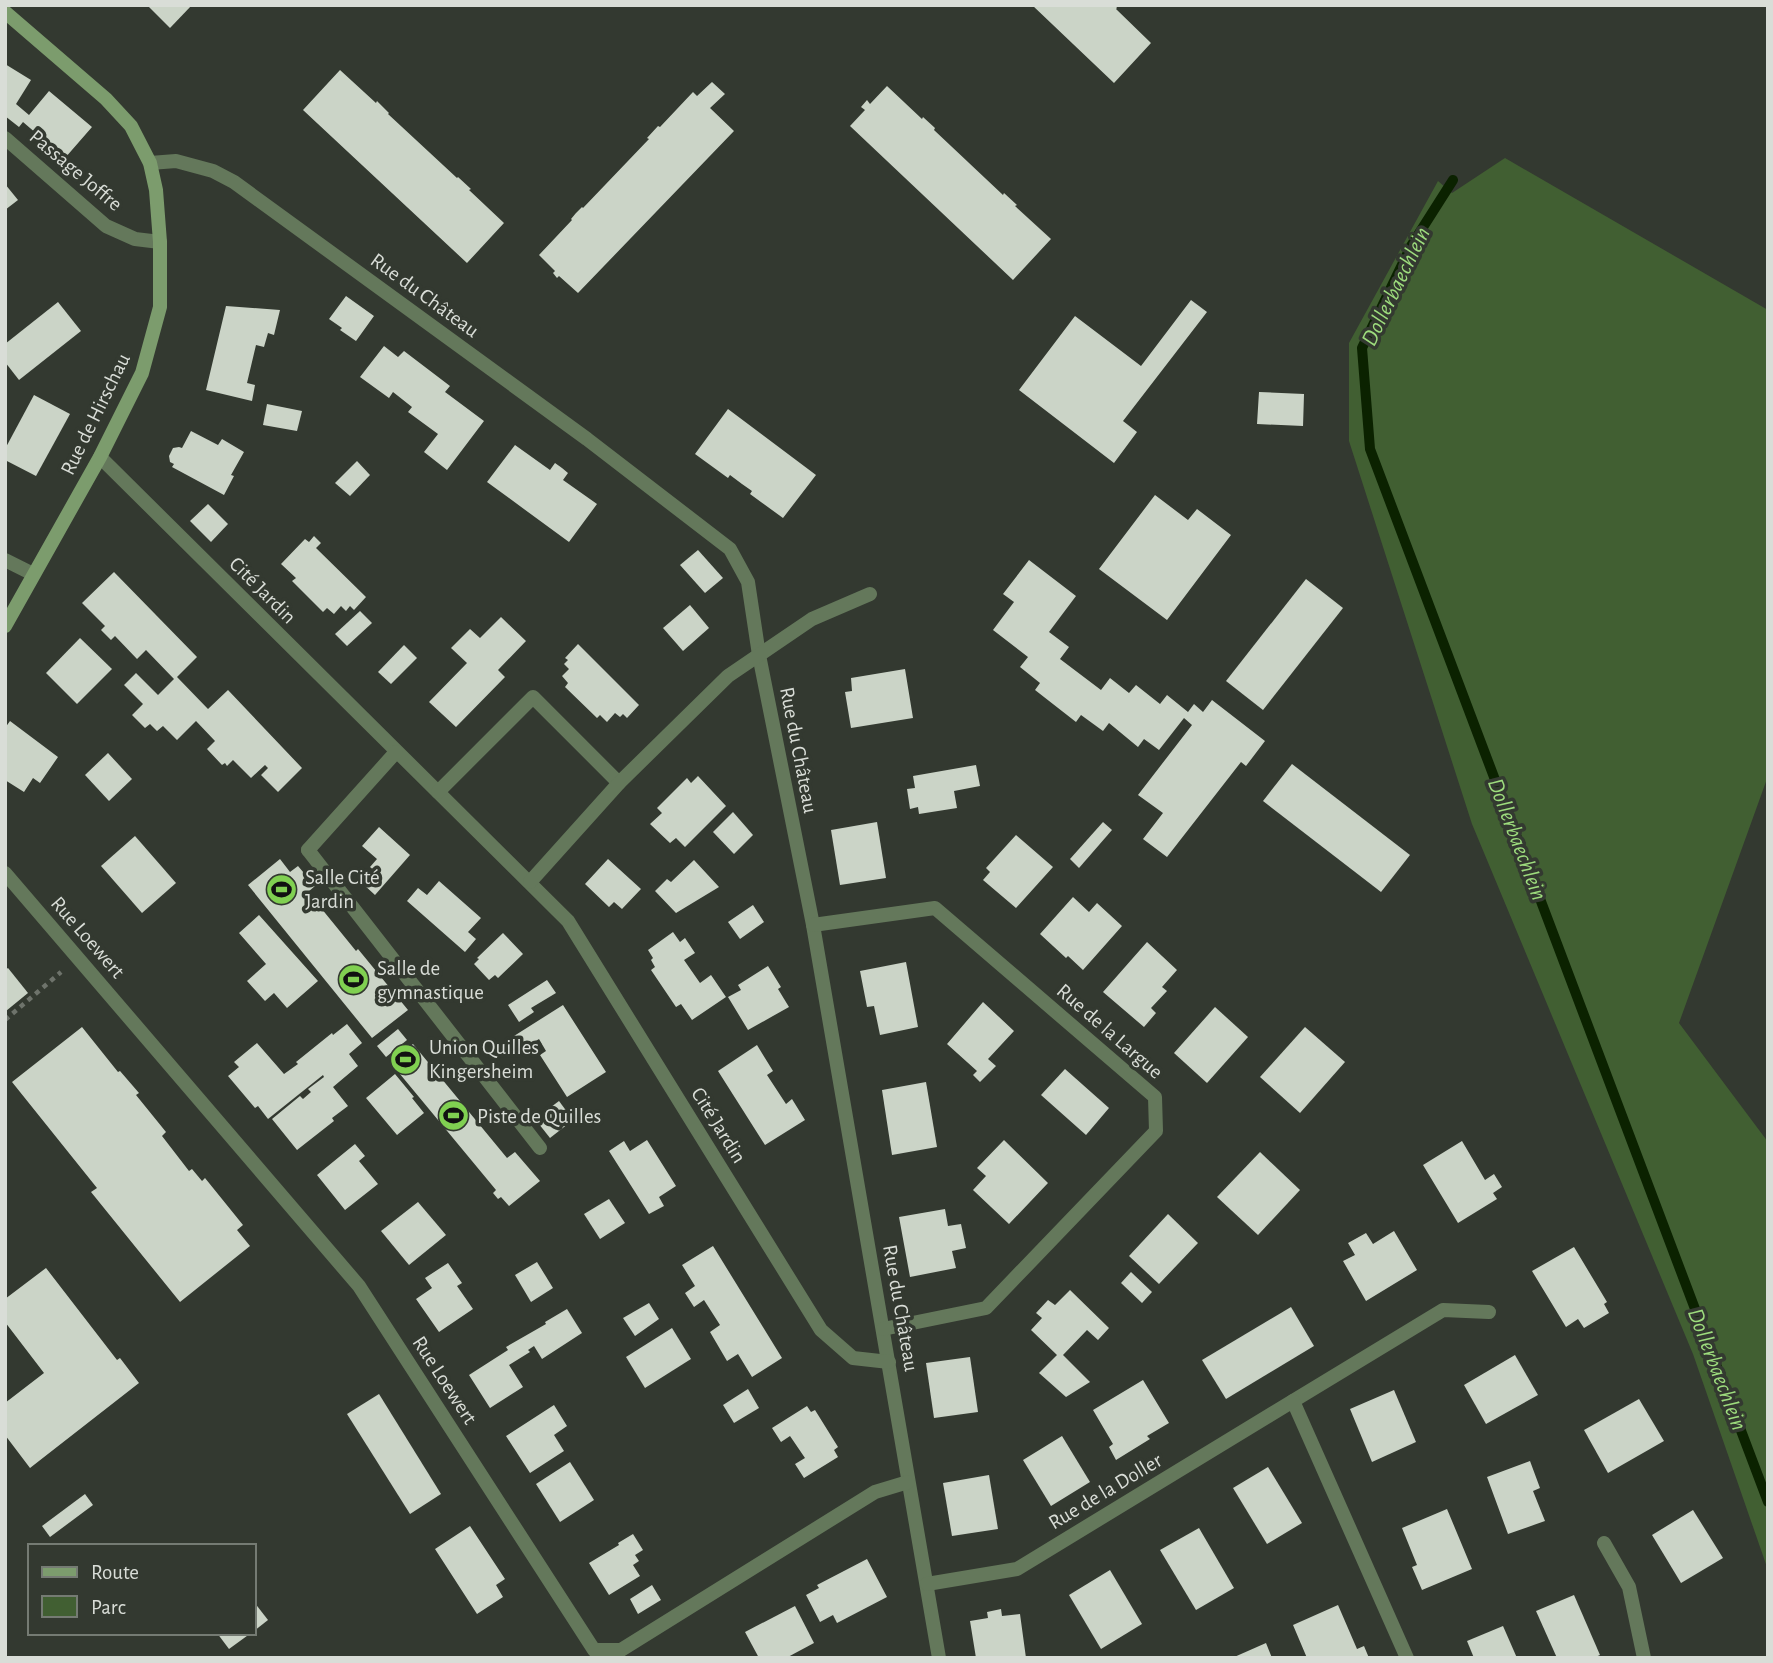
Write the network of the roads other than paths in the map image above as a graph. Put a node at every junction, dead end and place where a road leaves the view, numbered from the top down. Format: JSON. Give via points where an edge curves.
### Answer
{"nodes":[{"id":1,"x":5,"y":12,"type":"edge"},
{"id":2,"x":5,"y":138,"type":"edge"},
{"id":3,"x":150,"y":163,"type":"junction"},
{"id":4,"x":160,"y":242,"type":"junction"},
{"id":5,"x":100,"y":457,"type":"junction"},
{"id":6,"x":5,"y":560,"type":"edge"},
{"id":7,"x":33,"y":574,"type":"junction"},
{"id":8,"x":870,"y":594,"type":"dead end"},
{"id":9,"x":5,"y":626,"type":"edge"},
{"id":10,"x":759,"y":655,"type":"junction"},
{"id":11,"x":397,"y":752,"type":"junction"},
{"id":12,"x":619,"y":783,"type":"junction"},
{"id":13,"x":438,"y":792,"type":"junction"},
{"id":14,"x":5,"y":873,"type":"edge"},
{"id":15,"x":530,"y":882,"type":"junction"},
{"id":16,"x":813,"y":925,"type":"junction"},
{"id":17,"x":540,"y":1148,"type":"dead end"},
{"id":18,"x":1489,"y":1312,"type":"dead end"},
{"id":19,"x":883,"y":1329,"type":"junction"},
{"id":20,"x":889,"y":1362,"type":"junction"},
{"id":21,"x":1293,"y":1401,"type":"junction"},
{"id":22,"x":908,"y":1482,"type":"junction"},
{"id":23,"x":1604,"y":1543,"type":"dead end"},
{"id":24,"x":927,"y":1584,"type":"junction"},
{"id":25,"x":939,"y":1658,"type":"edge"},
{"id":26,"x":1407,"y":1658,"type":"edge"},
{"id":27,"x":1644,"y":1658,"type":"edge"}],
"edges":[{"from":1,"to":3,"type":"main road","name":"Rue de Hirschau","via":[[106,99],[131,126]]},
{"from":2,"to":4,"type":"street","name":"Passage Joffre","via":[[106,226],[135,239]]},
{"from":3,"to":4,"type":"main road","name":"Rue de Hirschau"},
{"from":3,"to":10,"type":"street","name":"Rue du Château","via":[[176,160],[234,181],[730,549],[748,582]]},
{"from":4,"to":5,"type":"main road","name":"Rue de Hirschau","via":[[160,307],[142,373]]},
{"from":5,"to":7,"type":"main road","name":"Rue de Hirschau"},
{"from":5,"to":11,"type":"street","name":"Cité Jardin"},
{"from":6,"to":7,"type":"street"},
{"from":7,"to":9,"type":"main road","name":"Rue de Hirschau"},
{"from":8,"to":10,"type":"street","via":[[812,620]]},
{"from":10,"to":12,"type":"street","via":[[729,676]]},
{"from":10,"to":16,"type":"street","name":"Rue du Château"},
{"from":11,"to":13,"type":"street","name":"Cité Jardin"},
{"from":11,"to":17,"type":"street","via":[[308,850]]},
{"from":12,"to":13,"type":"street","via":[[533,697]]},
{"from":12,"to":15,"type":"street"},
{"from":13,"to":15,"type":"street","name":"Cité Jardin"},
{"from":14,"to":22,"type":"street","name":"Rue Loewert","via":[[359,1286],[593,1650],[621,1650],[875,1492]]},
{"from":15,"to":20,"type":"street","name":"Cité Jardin","via":[[568,921],[821,1330],[853,1359]]},
{"from":16,"to":19,"type":"street","name":"Rue du Château"},
{"from":16,"to":19,"type":"street","name":"Rue de la Largue","via":[[935,908],[1155,1097],[1157,1131],[986,1308]]},
{"from":18,"to":21,"type":"street","name":"Rue de la Doller","via":[[1443,1310]]},
{"from":19,"to":20,"type":"street","name":"Rue du Château"},
{"from":20,"to":22,"type":"street","name":"Rue du Château"},
{"from":21,"to":24,"type":"street","name":"Rue de la Doller","via":[[1017,1569]]},
{"from":21,"to":26,"type":"street"},
{"from":22,"to":24,"type":"street","name":"Rue du Château"},
{"from":23,"to":27,"type":"street","via":[[1629,1587]]},
{"from":24,"to":25,"type":"street","name":"Rue du Château"}]}
